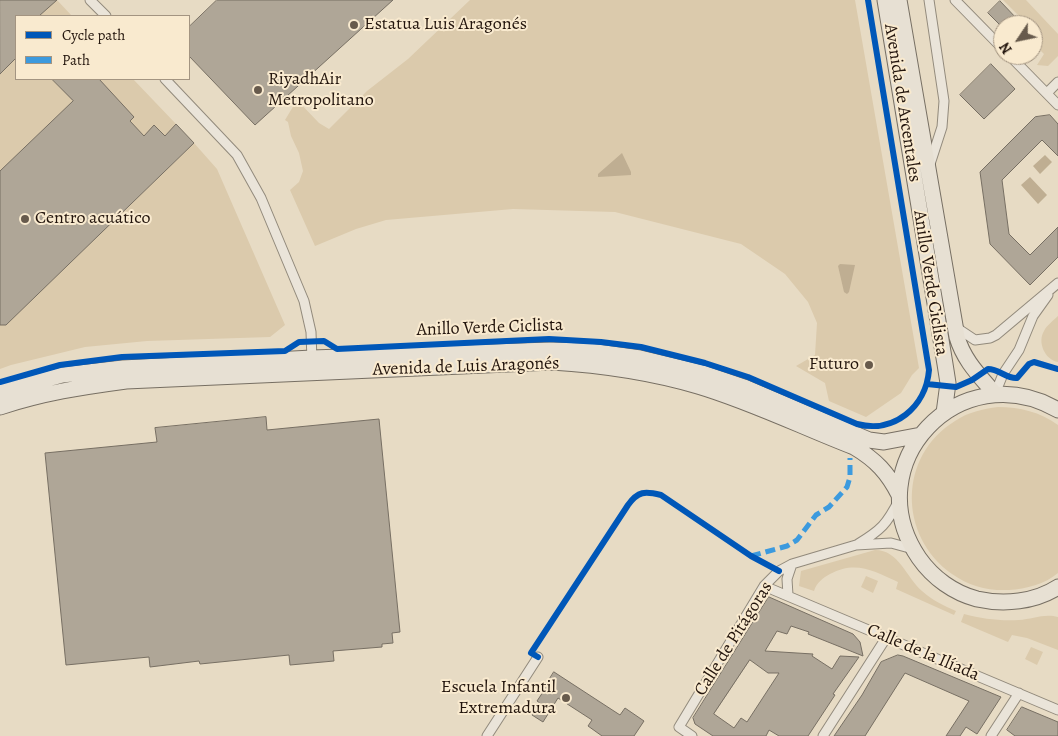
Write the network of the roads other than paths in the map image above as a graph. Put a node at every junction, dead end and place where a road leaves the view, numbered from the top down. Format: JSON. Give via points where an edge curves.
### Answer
{"nodes":[{"id":1,"x":90,"y":0,"type":"edge"},
{"id":2,"x":885,"y":0,"type":"edge"},
{"id":3,"x":899,"y":0,"type":"edge"},
{"id":4,"x":955,"y":0,"type":"edge"},
{"id":5,"x":930,"y":2,"type":"edge"},
{"id":6,"x":105,"y":15,"type":"edge"},
{"id":7,"x":993,"y":38,"type":"edge"},
{"id":8,"x":1019,"y":65,"type":"edge"},
{"id":9,"x":166,"y":80,"type":"edge"},
{"id":10,"x":1058,"y":82,"type":"edge"},
{"id":11,"x":1047,"y":93,"type":"junction"},
{"id":12,"x":1058,"y":104,"type":"edge"},
{"id":13,"x":928,"y":171,"type":"junction"},
{"id":14,"x":1056,"y":285,"type":"edge"},
{"id":15,"x":954,"y":325,"type":"junction"},
{"id":16,"x":313,"y":366,"type":"junction"},
{"id":17,"x":0,"y":392,"type":"edge"},
{"id":18,"x":996,"y":394,"type":"junction"},
{"id":19,"x":0,"y":407,"type":"edge"},
{"id":20,"x":1058,"y":410,"type":"edge"},
{"id":21,"x":944,"y":413,"type":"junction"},
{"id":22,"x":921,"y":435,"type":"junction"},
{"id":23,"x":900,"y":497,"type":"junction"},
{"id":24,"x":856,"y":545,"type":"junction"},
{"id":25,"x":913,"y":549,"type":"junction"},
{"id":26,"x":792,"y":564,"type":"junction"},
{"id":27,"x":764,"y":586,"type":"junction"},
{"id":28,"x":1058,"y":587,"type":"edge"},
{"id":29,"x":788,"y":595,"type":"junction"},
{"id":30,"x":1024,"y":600,"type":"junction"},
{"id":31,"x":1058,"y":600,"type":"edge"},
{"id":32,"x":886,"y":638,"type":"junction"},
{"id":33,"x":538,"y":657,"type":"dead end"},
{"id":34,"x":1019,"y":694,"type":"junction"},
{"id":35,"x":1058,"y":710,"type":"edge"},
{"id":36,"x":487,"y":736,"type":"edge"},
{"id":37,"x":692,"y":736,"type":"edge"},
{"id":38,"x":823,"y":736,"type":"edge"},
{"id":39,"x":991,"y":736,"type":"edge"}],
"edges":[{"from":1,"to":6,"type":"street"},
{"from":2,"to":21,"type":"main road","name":"Avenida de Arcentales","via":[[948,383]]},
{"from":3,"to":13,"type":"main road","name":"Avenida de Arcentales"},
{"from":4,"to":7,"type":"street"},
{"from":5,"to":13,"type":"street","via":[[944,101],[942,127]]},
{"from":8,"to":11,"type":"street"},
{"from":9,"to":16,"type":"street","via":[[237,155],[260,198],[304,301],[311,332]]},
{"from":10,"to":11,"type":"street"},
{"from":11,"to":12,"type":"street"},
{"from":13,"to":15,"type":"main road","name":"Avenida de Arcentales"},
{"from":14,"to":15,"type":"street","via":[[990,338],[975,340]]},
{"from":14,"to":18,"type":"street","via":[[1033,316]]},
{"from":15,"to":18,"type":"main road","name":"Avenida de Arcentales","via":[[964,357]]},
{"from":16,"to":17,"type":"main road","name":"Avenida de Luis Aragonés","via":[[124,368],[62,375]]},
{"from":16,"to":19,"type":"main road","name":"Avenida de Luis Aragonés","via":[[126,381],[32,396]]},
{"from":16,"to":22,"type":"main road","name":"Avenida de Luis Aragonés","via":[[550,350],[590,351],[640,358],[702,373],[744,387],[869,440],[884,442]]},
{"from":16,"to":23,"type":"main road","name":"Avenida de Luis Aragonés","via":[[552,362],[638,371],[700,386],[854,447],[878,464],[892,480]]},
{"from":18,"to":20,"type":"main road","via":[[1026,397]]},
{"from":18,"to":21,"type":"main road","via":[[968,400]]},
{"from":21,"to":22,"type":"main road"},
{"from":22,"to":23,"type":"main road","via":[[908,457],[900,482]]},
{"from":23,"to":24,"type":"street","name":"Calle de Pitágoras","via":[[890,519],[878,532]]},
{"from":23,"to":25,"type":"main road","via":[[903,524]]},
{"from":24,"to":25,"type":"street","name":"Calle de Pitágoras","via":[[891,543]]},
{"from":24,"to":26,"type":"street","name":"Calle de Pitágoras"},
{"from":25,"to":30,"type":"main road","via":[[936,578],[962,594],[989,601]]},
{"from":26,"to":27,"type":"street","name":"Calle de Pitágoras","via":[[779,571]]},
{"from":26,"to":29,"type":"street","via":[[787,579]]},
{"from":27,"to":29,"type":"street","name":"Calle de la Ilíada"},
{"from":27,"to":37,"type":"street","name":"Calle de Pitágoras","via":[[679,727]]},
{"from":28,"to":30,"type":"main road"},
{"from":29,"to":32,"type":"street","name":"Calle de la Ilíada"},
{"from":30,"to":31,"type":"main road"},
{"from":32,"to":34,"type":"street","name":"Calle de la Ilíada"},
{"from":32,"to":38,"type":"street"},
{"from":33,"to":36,"type":"street"},
{"from":34,"to":35,"type":"street","name":"Calle de la Ilíada"},
{"from":34,"to":39,"type":"street"}]}
